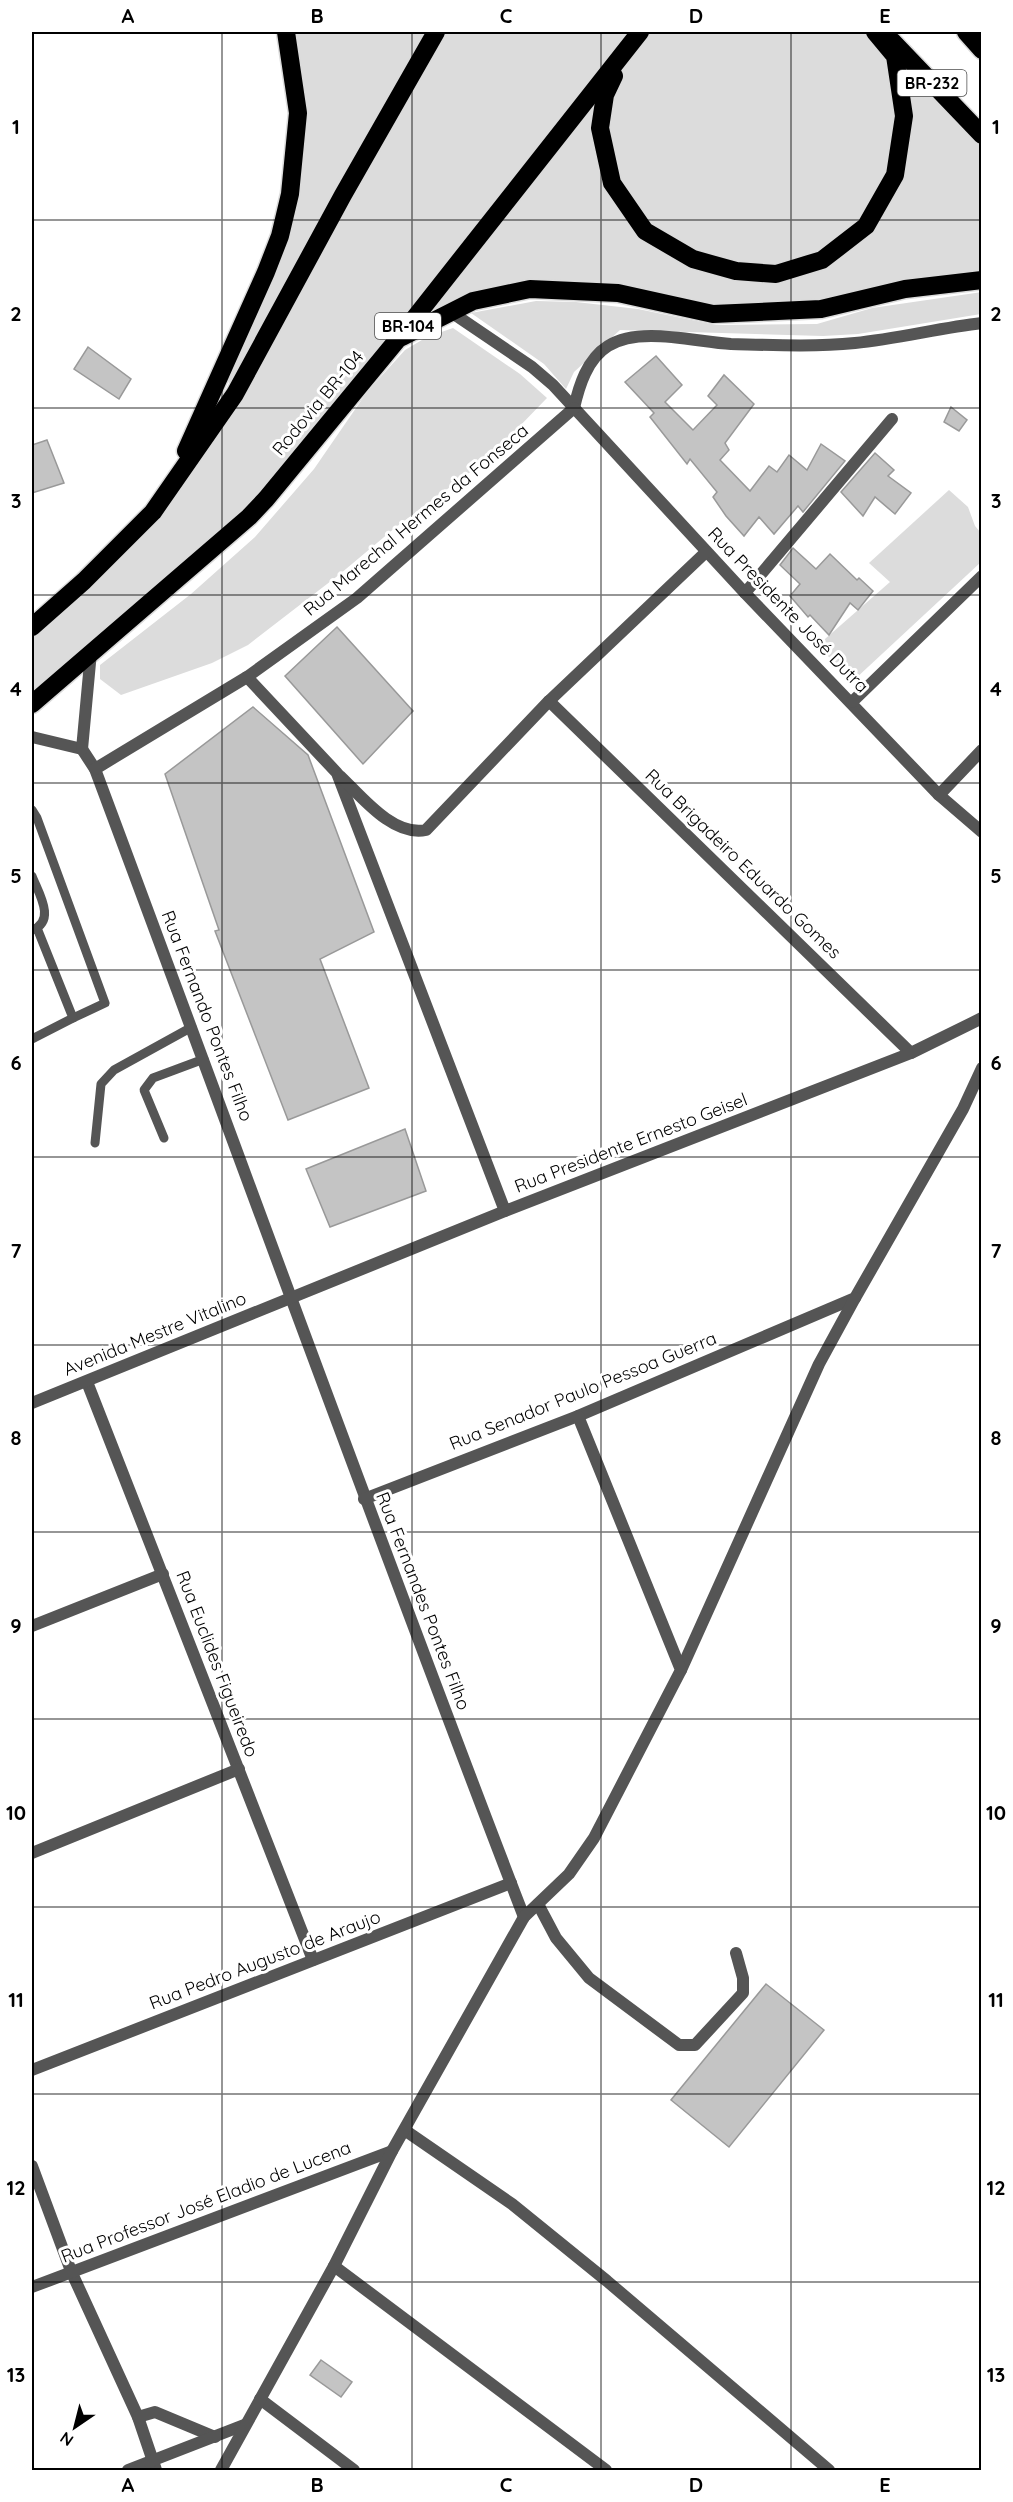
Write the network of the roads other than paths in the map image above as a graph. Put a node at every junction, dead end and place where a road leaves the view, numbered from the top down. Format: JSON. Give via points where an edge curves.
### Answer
{"nodes":[{"id":1,"x":286,"y":32,"type":"edge"},
{"id":2,"x":436,"y":32,"type":"edge"},
{"id":3,"x":640,"y":32,"type":"edge"},
{"id":4,"x":875,"y":32,"type":"edge"},
{"id":5,"x":882,"y":32,"type":"edge"},
{"id":6,"x":966,"y":32,"type":"edge"},
{"id":7,"x":629,"y":48,"type":"junction"},
{"id":8,"x":981,"y":50,"type":"edge"},
{"id":9,"x":981,"y":135,"type":"edge"},
{"id":10,"x":981,"y":280,"type":"edge"},
{"id":11,"x":451,"y":312,"type":"junction"},
{"id":12,"x":981,"y":323,"type":"edge"},
{"id":13,"x":398,"y":339,"type":"junction"},
{"id":14,"x":574,"y":408,"type":"junction"},
{"id":15,"x":892,"y":419,"type":"dead end"},
{"id":16,"x":168,"y":490,"type":"junction"},
{"id":17,"x":706,"y":552,"type":"junction"},
{"id":18,"x":981,"y":576,"type":"edge"},
{"id":19,"x":745,"y":593,"type":"junction"},
{"id":20,"x":32,"y":625,"type":"edge"},
{"id":21,"x":91,"y":652,"type":"junction"},
{"id":22,"x":247,"y":677,"type":"junction"},
{"id":23,"x":549,"y":701,"type":"junction"},
{"id":24,"x":852,"y":702,"type":"junction"},
{"id":25,"x":32,"y":704,"type":"edge"},
{"id":26,"x":32,"y":737,"type":"edge"},
{"id":27,"x":82,"y":749,"type":"junction"},
{"id":28,"x":981,"y":750,"type":"edge"},
{"id":29,"x":96,"y":770,"type":"junction"},
{"id":30,"x":337,"y":773,"type":"junction"},
{"id":31,"x":939,"y":795,"type":"junction"},
{"id":32,"x":32,"y":810,"type":"edge"},
{"id":33,"x":981,"y":832,"type":"edge"},
{"id":34,"x":32,"y":876,"type":"edge"},
{"id":35,"x":34,"y":929,"type":"edge"},
{"id":36,"x":73,"y":1018,"type":"junction"},
{"id":37,"x":981,"y":1018,"type":"edge"},
{"id":38,"x":192,"y":1027,"type":"junction"},
{"id":39,"x":32,"y":1039,"type":"edge"},
{"id":40,"x":911,"y":1053,"type":"junction"},
{"id":41,"x":204,"y":1059,"type":"junction"},
{"id":42,"x":981,"y":1068,"type":"edge"},
{"id":43,"x":164,"y":1138,"type":"dead end"},
{"id":44,"x":95,"y":1143,"type":"dead end"},
{"id":45,"x":505,"y":1211,"type":"junction"},
{"id":46,"x":293,"y":1297,"type":"junction"},
{"id":47,"x":855,"y":1298,"type":"junction"},
{"id":48,"x":87,"y":1382,"type":"junction"},
{"id":49,"x":32,"y":1403,"type":"edge"},
{"id":50,"x":578,"y":1416,"type":"junction"},
{"id":51,"x":364,"y":1499,"type":"junction"},
{"id":52,"x":163,"y":1574,"type":"junction"},
{"id":53,"x":32,"y":1626,"type":"edge"},
{"id":54,"x":681,"y":1670,"type":"junction"},
{"id":55,"x":239,"y":1769,"type":"junction"},
{"id":56,"x":32,"y":1853,"type":"edge"},
{"id":57,"x":512,"y":1883,"type":"junction"},
{"id":58,"x":538,"y":1904,"type":"junction"},
{"id":59,"x":524,"y":1917,"type":"junction"},
{"id":60,"x":736,"y":1953,"type":"dead end"},
{"id":61,"x":313,"y":1959,"type":"junction"},
{"id":62,"x":32,"y":2070,"type":"edge"},
{"id":63,"x":406,"y":2130,"type":"junction"},
{"id":64,"x":392,"y":2151,"type":"junction"},
{"id":65,"x":32,"y":2166,"type":"edge"},
{"id":66,"x":334,"y":2266,"type":"junction"},
{"id":67,"x":71,"y":2271,"type":"junction"},
{"id":68,"x":32,"y":2286,"type":"edge"},
{"id":69,"x":260,"y":2399,"type":"junction"},
{"id":70,"x":138,"y":2417,"type":"junction"},
{"id":71,"x":244,"y":2425,"type":"junction"},
{"id":72,"x":215,"y":2437,"type":"junction"},
{"id":73,"x":153,"y":2466,"type":"edge"},
{"id":74,"x":128,"y":2470,"type":"edge"},
{"id":75,"x":221,"y":2470,"type":"edge"},
{"id":76,"x":354,"y":2470,"type":"edge"},
{"id":77,"x":606,"y":2470,"type":"edge"},
{"id":78,"x":829,"y":2470,"type":"edge"}],
"edges":[{"from":1,"to":16,"type":"highway","via":[[298,112],[290,194],[280,236]]},
{"from":2,"to":16,"type":"highway","via":[[235,394]]},
{"from":3,"to":7,"type":"highway","name":"Rodovia BR-104","number":"BR-104"},
{"from":4,"to":7,"type":"highway","via":[[895,56],[904,116],[895,175],[866,226],[822,260],[776,274],[736,271],[693,259],[645,231],[612,183],[600,128],[605,95]]},
{"from":5,"to":9,"type":"highway","number":"BR-232"},
{"from":6,"to":8,"type":"highway","number":"BR-232"},
{"from":7,"to":13,"type":"highway","name":"Rodovia BR-104","number":"BR-104"},
{"from":10,"to":11,"type":"highway","via":[[905,289],[821,309],[713,314],[618,293],[530,290],[473,301]]},
{"from":11,"to":13,"type":"highway"},
{"from":11,"to":14,"type":"street","name":"Rua Presidente José Dutra","via":[[532,367]]},
{"from":12,"to":14,"type":"street","via":[[855,343],[729,344],[665,337],[624,340],[608,346],[597,357],[580,382]]},
{"from":13,"to":21,"type":"highway","name":"Rodovia BR-104","number":"BR-104","via":[[249,516]]},
{"from":14,"to":17,"type":"street","name":"Rua Presidente José Dutra"},
{"from":14,"to":22,"type":"street","name":"Rua Marechal Hermes da Fonseca","via":[[357,598]]},
{"from":15,"to":19,"type":"street"},
{"from":16,"to":20,"type":"highway","via":[[123,543]]},
{"from":17,"to":19,"type":"street","name":"Rua Presidente José Dutra"},
{"from":17,"to":23,"type":"street"},
{"from":18,"to":24,"type":"street"},
{"from":19,"to":24,"type":"street","name":"Rua Presidente José Dutra"},
{"from":21,"to":25,"type":"highway","name":"Rodovia BR-104","number":"BR-104"},
{"from":21,"to":27,"type":"street"},
{"from":22,"to":29,"type":"street","name":"Rua Marechal Hermes da Fonseca"},
{"from":22,"to":30,"type":"street"},
{"from":23,"to":30,"type":"street","via":[[426,830],[405,830]]},
{"from":23,"to":40,"type":"street","name":"Rua Brigadeiro Eduardo Gomes"},
{"from":24,"to":31,"type":"street","name":"Rua Presidente José Dutra"},
{"from":26,"to":27,"type":"street"},
{"from":27,"to":29,"type":"street","name":"Rua Fernando Pontes Filho"},
{"from":28,"to":31,"type":"street"},
{"from":29,"to":38,"type":"street","name":"Rua Fernando Pontes Filho"},
{"from":30,"to":45,"type":"street"},
{"from":31,"to":33,"type":"street","name":"Rua Presidente José Dutra"},
{"from":32,"to":36,"type":"lane","via":[[105,1004]]},
{"from":34,"to":35,"type":"lane","via":[[45,907],[45,916]]},
{"from":35,"to":36,"type":"lane"},
{"from":36,"to":39,"type":"lane"},
{"from":37,"to":40,"type":"street","name":"Rua Presidente Ernesto Geisel"},
{"from":38,"to":41,"type":"street","name":"Rua Fernando Pontes Filho"},
{"from":38,"to":44,"type":"lane","via":[[114,1070],[101,1084]]},
{"from":40,"to":45,"type":"street","name":"Rua Presidente Ernesto Geisel"},
{"from":41,"to":43,"type":"lane","via":[[153,1078],[144,1090]]},
{"from":41,"to":46,"type":"street","name":"Rua Fernando Pontes Filho"},
{"from":42,"to":47,"type":"street","via":[[963,1109]]},
{"from":45,"to":46,"type":"street","name":"Rua Presidente Ernesto Geisel"},
{"from":46,"to":48,"type":"street","name":"Avenida Mestre Vitalino"},
{"from":46,"to":51,"type":"street","name":"Rua Fernandes Pontes Filho"},
{"from":47,"to":50,"type":"street","name":"Rua Senador Paulo Pessoa Guerra"},
{"from":47,"to":54,"type":"street","via":[[819,1364]]},
{"from":48,"to":49,"type":"street","name":"Avenida Mestre Vitalino"},
{"from":48,"to":52,"type":"street","name":"Rua Euclides Figueiredo"},
{"from":50,"to":51,"type":"street","name":"Rua Senador Paulo Pessoa Guerra"},
{"from":50,"to":54,"type":"street"},
{"from":51,"to":57,"type":"street","name":"Rua Fernandes Pontes Filho"},
{"from":52,"to":53,"type":"street"},
{"from":52,"to":55,"type":"street","name":"Rua Euclides Figueiredo"},
{"from":54,"to":58,"type":"street","via":[[594,1838],[568,1874]]},
{"from":55,"to":56,"type":"street"},
{"from":55,"to":61,"type":"street","name":"Rua Euclides Figueiredo"},
{"from":57,"to":59,"type":"street","name":"Rua Fernandes Pontes Filho"},
{"from":57,"to":61,"type":"street","name":"Rua Pedro Augusto de Araujo"},
{"from":58,"to":59,"type":"street"},
{"from":58,"to":60,"type":"street","via":[[556,1938],[589,1978],[679,2045],[695,2045],[742,1993],[743,1978]]},
{"from":59,"to":63,"type":"street"},
{"from":61,"to":62,"type":"street","name":"Rua Pedro Augusto de Araujo"},
{"from":63,"to":64,"type":"street"},
{"from":63,"to":78,"type":"street","via":[[529,2218]]},
{"from":64,"to":66,"type":"street"},
{"from":64,"to":67,"type":"street","name":"Rua Professor José Eladio de Lucena"},
{"from":65,"to":67,"type":"street"},
{"from":66,"to":69,"type":"street"},
{"from":66,"to":77,"type":"street"},
{"from":67,"to":68,"type":"street","name":"Rua Professor José Eladio de Lucena"},
{"from":67,"to":70,"type":"street"},
{"from":69,"to":71,"type":"street"},
{"from":69,"to":76,"type":"street"},
{"from":70,"to":72,"type":"street","via":[[155,2412]]},
{"from":70,"to":73,"type":"street"},
{"from":71,"to":72,"type":"street"},
{"from":71,"to":75,"type":"street"},
{"from":72,"to":73,"type":"street"},
{"from":73,"to":74,"type":"street"}]}
